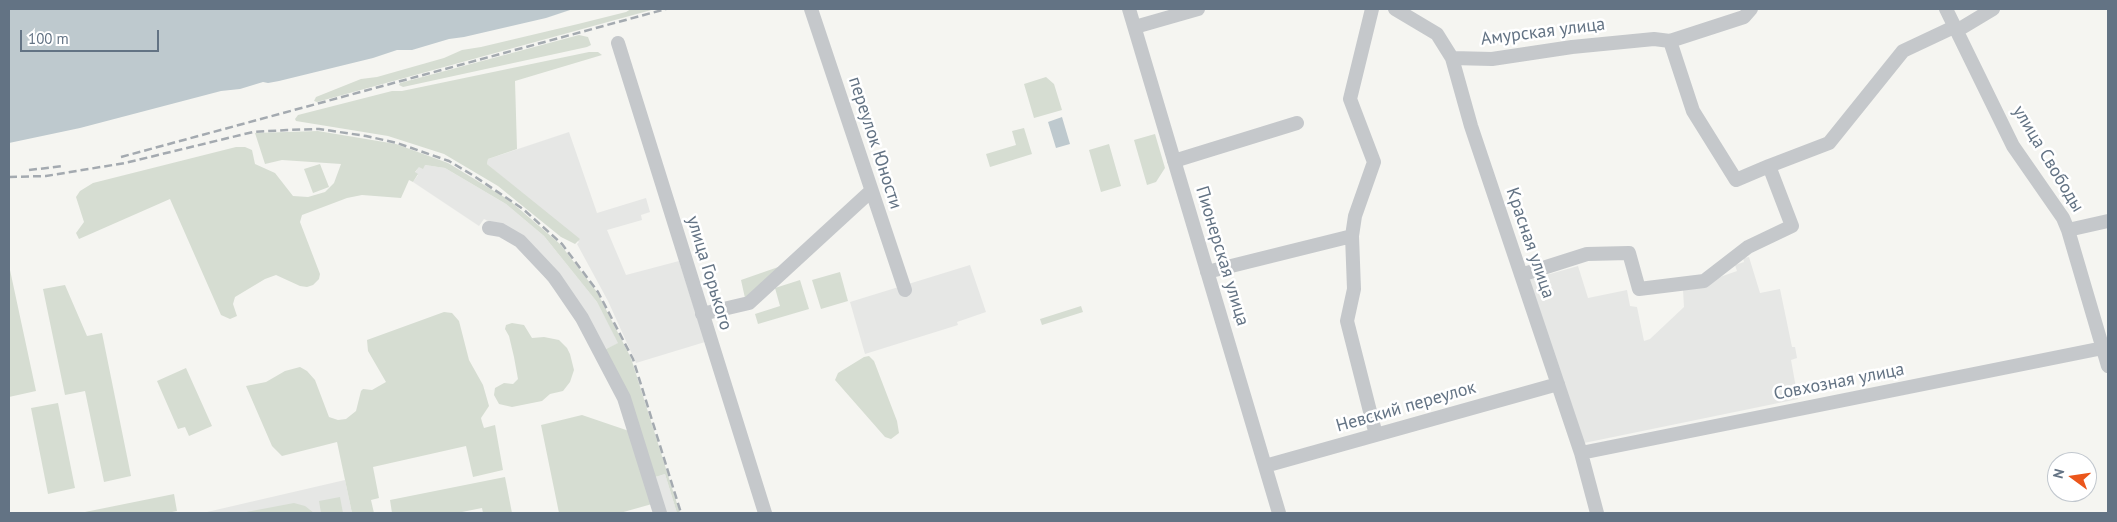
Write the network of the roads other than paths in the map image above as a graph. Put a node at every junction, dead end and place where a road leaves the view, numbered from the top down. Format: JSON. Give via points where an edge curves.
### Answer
{"nodes":[{"id":1,"x":811,"y":9,"type":"edge"},
{"id":2,"x":1129,"y":9,"type":"edge"},
{"id":3,"x":1198,"y":9,"type":"edge"},
{"id":4,"x":1372,"y":9,"type":"edge"},
{"id":5,"x":1395,"y":9,"type":"edge"},
{"id":6,"x":1751,"y":9,"type":"edge"},
{"id":7,"x":1946,"y":9,"type":"edge"},
{"id":8,"x":1993,"y":9,"type":"edge"},
{"id":9,"x":1135,"y":27,"type":"junction"},
{"id":10,"x":1956,"y":29,"type":"junction"},
{"id":11,"x":1670,"y":41,"type":"junction"},
{"id":12,"x":618,"y":43,"type":"dead end"},
{"id":13,"x":1452,"y":58,"type":"junction"},
{"id":14,"x":1297,"y":124,"type":"dead end"},
{"id":15,"x":1174,"y":161,"type":"junction"},
{"id":16,"x":1769,"y":166,"type":"junction"},
{"id":17,"x":871,"y":191,"type":"junction"},
{"id":18,"x":2108,"y":221,"type":"edge"},
{"id":19,"x":489,"y":228,"type":"dead end"},
{"id":20,"x":2068,"y":230,"type":"junction"},
{"id":21,"x":1352,"y":236,"type":"junction"},
{"id":22,"x":1207,"y":272,"type":"junction"},
{"id":23,"x":1521,"y":275,"type":"junction"},
{"id":24,"x":905,"y":290,"type":"dead end"},
{"id":25,"x":702,"y":314,"type":"junction"},
{"id":26,"x":2107,"y":357,"type":"edge"},
{"id":27,"x":1558,"y":384,"type":"junction"},
{"id":28,"x":1376,"y":435,"type":"junction"},
{"id":29,"x":1582,"y":453,"type":"junction"},
{"id":30,"x":1265,"y":466,"type":"junction"},
{"id":31,"x":660,"y":513,"type":"edge"},
{"id":32,"x":765,"y":513,"type":"edge"},
{"id":33,"x":1279,"y":513,"type":"edge"},
{"id":34,"x":1597,"y":513,"type":"edge"}],
"edges":[{"from":1,"to":17,"type":"street","name":"переулок Юности"},
{"from":2,"to":9,"type":"street","name":"Пионерская улица"},
{"from":3,"to":9,"type":"street"},
{"from":4,"to":21,"type":"street","via":[[1350,98],[1374,162],[1355,216]]},
{"from":5,"to":13,"type":"street","name":"Красная улица","via":[[1437,34]]},
{"from":6,"to":11,"type":"street","name":"Амурская улица","via":[[1744,17]]},
{"from":7,"to":10,"type":"street","name":"улица Свободы"},
{"from":8,"to":10,"type":"street"},
{"from":9,"to":15,"type":"street","name":"Пионерская улица"},
{"from":10,"to":16,"type":"street","via":[[1903,51],[1830,142]]},
{"from":10,"to":20,"type":"street","name":"улица Свободы","via":[[2014,146]]},
{"from":11,"to":13,"type":"street","name":"Амурская улица","via":[[1654,39],[1572,47],[1492,60]]},
{"from":11,"to":16,"type":"street","via":[[1693,111],[1736,180]]},
{"from":12,"to":25,"type":"street","name":"улица Горького"},
{"from":13,"to":23,"type":"street","name":"Красная улица","via":[[1470,126]]},
{"from":14,"to":15,"type":"street"},
{"from":15,"to":22,"type":"street","name":"Пионерская улица"},
{"from":16,"to":23,"type":"street","via":[[1792,226],[1748,247],[1704,281],[1639,289],[1629,253],[1587,254]]},
{"from":17,"to":24,"type":"street","name":"переулок Юности"},
{"from":17,"to":25,"type":"street","via":[[749,303]]},
{"from":18,"to":20,"type":"street"},
{"from":19,"to":31,"type":"street","via":[[501,230],[520,242],[554,277],[582,318],[624,398]]},
{"from":20,"to":26,"type":"street","name":"улица Свободы"},
{"from":21,"to":22,"type":"street"},
{"from":21,"to":28,"type":"street","via":[[1354,288],[1347,321]]},
{"from":22,"to":30,"type":"street","name":"Пионерская улица"},
{"from":23,"to":27,"type":"street","name":"Красная улица"},
{"from":25,"to":32,"type":"street","name":"улица Горького"},
{"from":26,"to":29,"type":"street","name":"Совхозная улица"},
{"from":27,"to":28,"type":"street","name":"Невский переулок"},
{"from":27,"to":29,"type":"street","name":"Красная улица"},
{"from":28,"to":30,"type":"street","name":"Невский переулок"},
{"from":29,"to":34,"type":"street","name":"Красная улица"},
{"from":30,"to":33,"type":"street","name":"Пионерская улица"}]}
